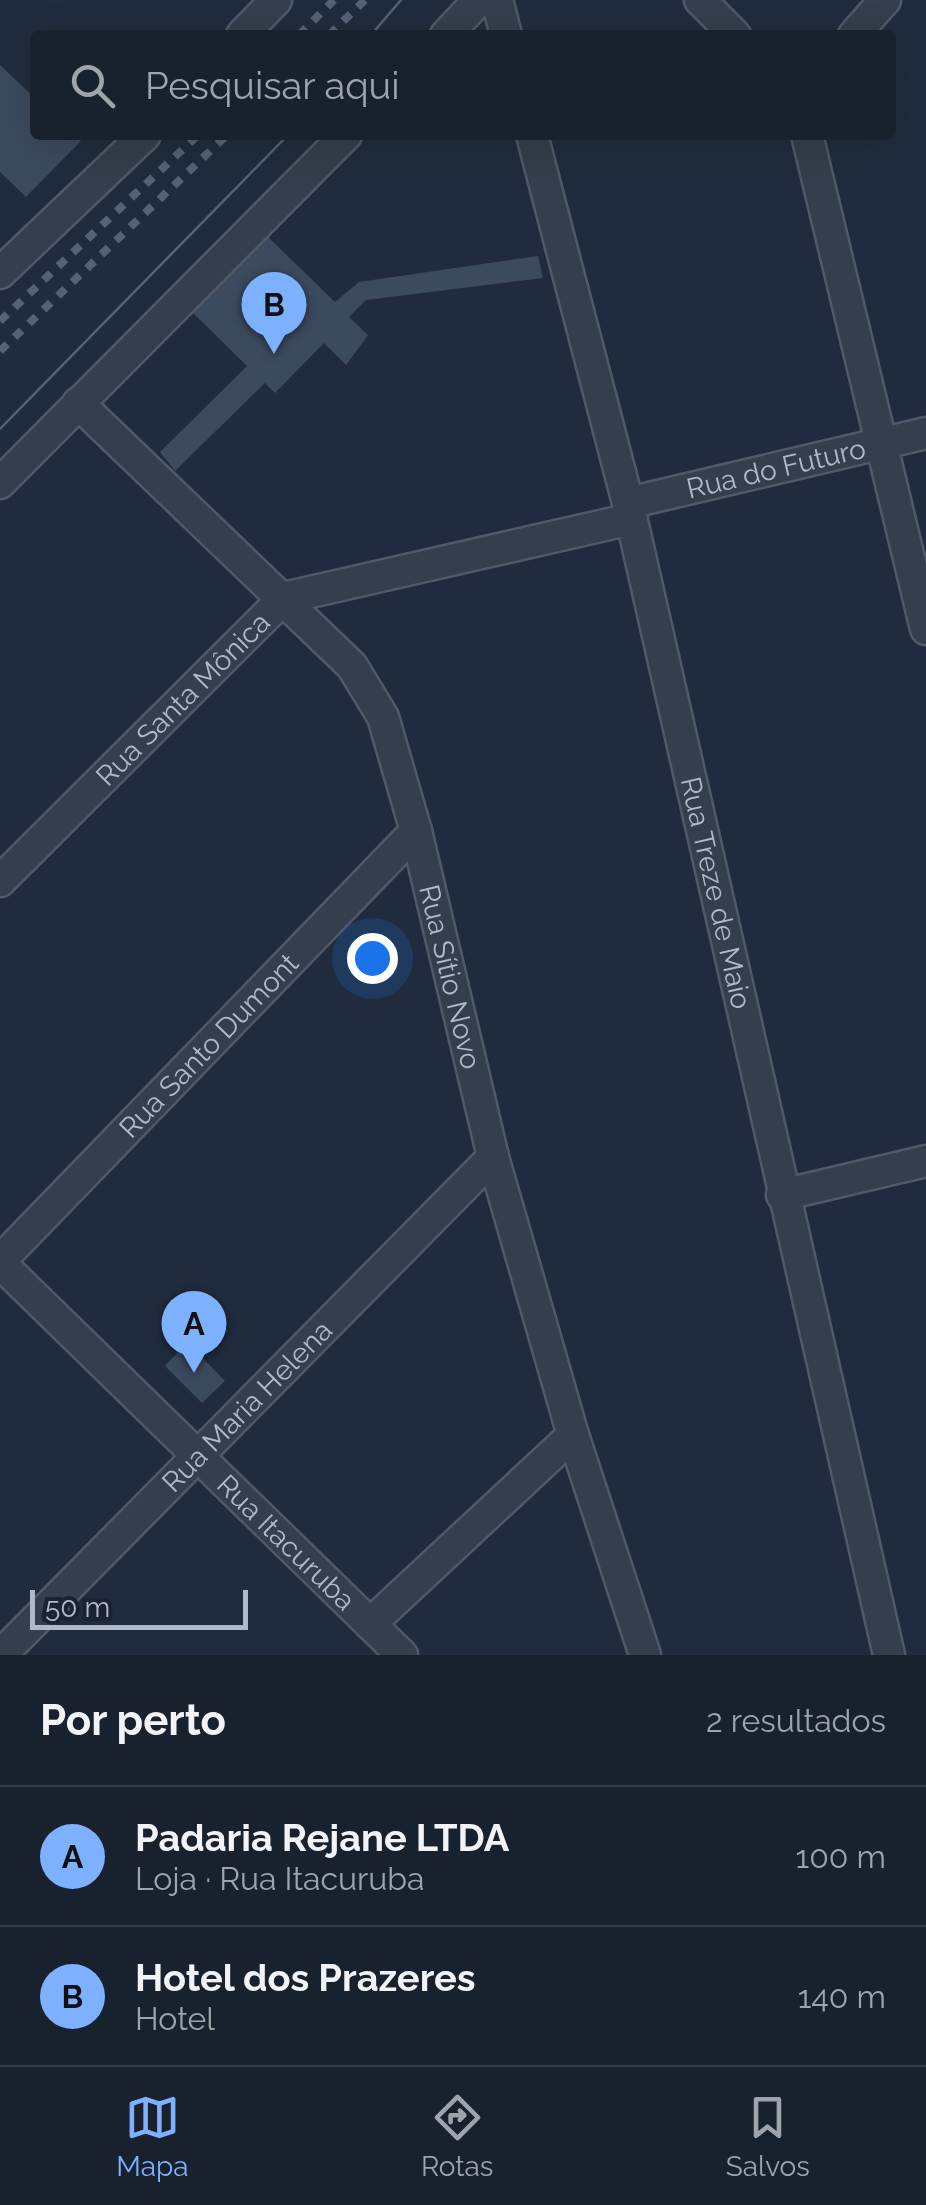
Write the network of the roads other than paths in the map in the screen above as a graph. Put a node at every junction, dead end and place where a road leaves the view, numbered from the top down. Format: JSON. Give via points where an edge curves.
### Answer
{"nodes":[{"id":1,"x":276,"y":0,"type":"edge"},
{"id":2,"x":479,"y":0,"type":"edge"},
{"id":3,"x":497,"y":0,"type":"edge"},
{"id":4,"x":700,"y":0,"type":"edge"},
{"id":5,"x":885,"y":0,"type":"edge"},
{"id":6,"x":247,"y":30,"type":"edge"},
{"id":7,"x":451,"y":30,"type":"edge"},
{"id":8,"x":505,"y":30,"type":"edge"},
{"id":9,"x":730,"y":30,"type":"edge"},
{"id":10,"x":858,"y":30,"type":"edge"},
{"id":11,"x":141,"y":140,"type":"edge"},
{"id":12,"x":341,"y":140,"type":"edge"},
{"id":13,"x":533,"y":140,"type":"edge"},
{"id":14,"x":808,"y":140,"type":"edge"},
{"id":15,"x":0,"y":273,"type":"edge"},
{"id":16,"x":78,"y":403,"type":"junction"},
{"id":17,"x":926,"y":432,"type":"edge"},
{"id":18,"x":882,"y":444,"type":"junction"},
{"id":19,"x":0,"y":483,"type":"edge"},
{"id":20,"x":629,"y":511,"type":"junction"},
{"id":21,"x":284,"y":598,"type":"junction"},
{"id":22,"x":926,"y":628,"type":"edge"},
{"id":23,"x":416,"y":831,"type":"junction"},
{"id":24,"x":0,"y":881,"type":"edge"},
{"id":25,"x":493,"y":1157,"type":"junction"},
{"id":26,"x":926,"y":1162,"type":"edge"},
{"id":27,"x":782,"y":1195,"type":"junction"},
{"id":28,"x":0,"y":1262,"type":"edge"},
{"id":29,"x":573,"y":1434,"type":"junction"},
{"id":30,"x":199,"y":1454,"type":"junction"},
{"id":31,"x":370,"y":1624,"type":"junction"},
{"id":32,"x":393,"y":1652,"type":"edge"},
{"id":33,"x":1,"y":1655,"type":"edge"},
{"id":34,"x":645,"y":1655,"type":"edge"},
{"id":35,"x":888,"y":1655,"type":"edge"}],
"edges":[{"from":1,"to":6,"type":"street"},
{"from":2,"to":7,"type":"street"},
{"from":3,"to":8,"type":"street"},
{"from":4,"to":9,"type":"street"},
{"from":5,"to":10,"type":"street"},
{"from":11,"to":15,"type":"street"},
{"from":12,"to":16,"type":"street"},
{"from":13,"to":20,"type":"street","name":"Rua Treze de Maio"},
{"from":14,"to":18,"type":"street"},
{"from":16,"to":19,"type":"street"},
{"from":16,"to":21,"type":"street","name":"Rua Sítio Novo"},
{"from":17,"to":18,"type":"street","name":"Rua do Futuro"},
{"from":18,"to":20,"type":"street","name":"Rua do Futuro"},
{"from":18,"to":22,"type":"street"},
{"from":20,"to":21,"type":"street","name":"Rua Santa Mônica","via":[[460,560]]},
{"from":20,"to":27,"type":"street","name":"Rua Treze de Maio"},
{"from":21,"to":23,"type":"street","name":"Rua Sítio Novo","via":[[352,666],[374,698]]},
{"from":21,"to":24,"type":"street","name":"Rua Santa Mônica"},
{"from":23,"to":25,"type":"street","name":"Rua Sítio Novo"},
{"from":23,"to":28,"type":"street","name":"Rua Santo Dumont"},
{"from":25,"to":29,"type":"street","name":"Rua Sítio Novo"},
{"from":25,"to":30,"type":"street","name":"Rua Maria Helena"},
{"from":26,"to":27,"type":"street"},
{"from":27,"to":35,"type":"street","name":"Rua Treze de Maio"},
{"from":28,"to":30,"type":"street","name":"Rua Itacuruba"},
{"from":29,"to":31,"type":"street"},
{"from":29,"to":34,"type":"street","name":"Rua Sítio Novo"},
{"from":30,"to":31,"type":"street","name":"Rua Itacuruba"},
{"from":30,"to":33,"type":"street","name":"Rua Maria Helena"},
{"from":31,"to":32,"type":"street","name":"Rua Itacuruba"}]}
